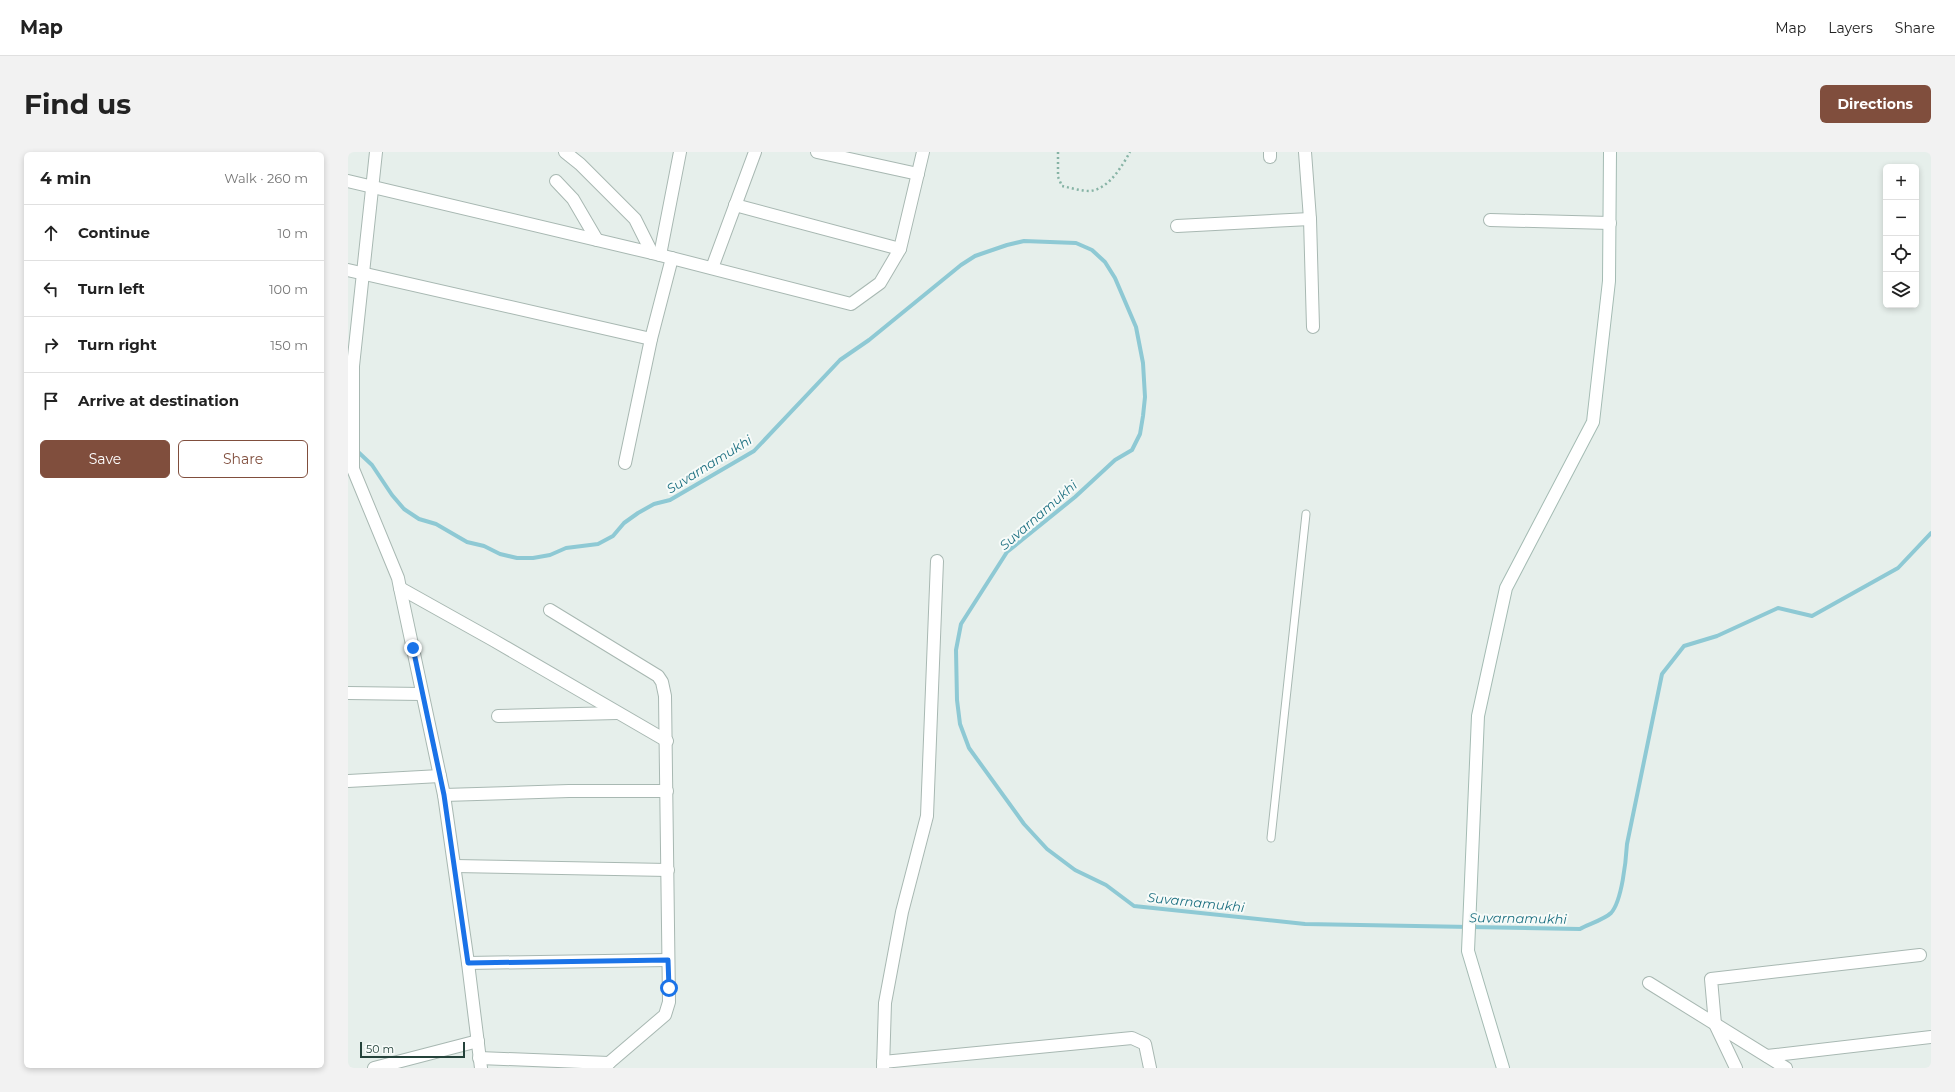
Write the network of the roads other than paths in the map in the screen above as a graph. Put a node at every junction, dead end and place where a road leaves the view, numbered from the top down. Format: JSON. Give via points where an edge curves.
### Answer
{"nodes":[{"id":1,"x":376,"y":152,"type":"edge"},
{"id":2,"x":565,"y":152,"type":"edge"},
{"id":3,"x":680,"y":152,"type":"edge"},
{"id":4,"x":755,"y":152,"type":"edge"},
{"id":5,"x":817,"y":152,"type":"edge"},
{"id":6,"x":923,"y":152,"type":"edge"},
{"id":7,"x":1305,"y":152,"type":"edge"},
{"id":8,"x":1610,"y":152,"type":"edge"},
{"id":9,"x":918,"y":174,"type":"junction"},
{"id":10,"x":348,"y":181,"type":"edge"},
{"id":11,"x":556,"y":181,"type":"dead end"},
{"id":12,"x":372,"y":188,"type":"junction"},
{"id":13,"x":735,"y":205,"type":"junction"},
{"id":14,"x":1310,"y":219,"type":"junction"},
{"id":15,"x":1490,"y":220,"type":"dead end"},
{"id":16,"x":1610,"y":223,"type":"junction"},
{"id":17,"x":1177,"y":226,"type":"dead end"},
{"id":18,"x":597,"y":240,"type":"junction"},
{"id":19,"x":900,"y":250,"type":"junction"},
{"id":20,"x":656,"y":254,"type":"junction"},
{"id":21,"x":672,"y":258,"type":"junction"},
{"id":22,"x":712,"y":268,"type":"junction"},
{"id":23,"x":348,"y":270,"type":"edge"},
{"id":24,"x":363,"y":274,"type":"junction"},
{"id":25,"x":1313,"y":327,"type":"dead end"},
{"id":26,"x":652,"y":338,"type":"junction"},
{"id":27,"x":625,"y":463,"type":"dead end"},
{"id":28,"x":1306,"y":514,"type":"dead end"},
{"id":29,"x":937,"y":561,"type":"dead end"},
{"id":30,"x":400,"y":588,"type":"junction"},
{"id":31,"x":550,"y":610,"type":"dead end"},
{"id":32,"x":348,"y":692,"type":"edge"},
{"id":33,"x":422,"y":694,"type":"junction"},
{"id":34,"x":618,"y":713,"type":"junction"},
{"id":35,"x":498,"y":716,"type":"dead end"},
{"id":36,"x":666,"y":741,"type":"junction"},
{"id":37,"x":440,"y":776,"type":"junction"},
{"id":38,"x":348,"y":780,"type":"edge"},
{"id":39,"x":667,"y":791,"type":"junction"},
{"id":40,"x":444,"y":795,"type":"junction"},
{"id":41,"x":1271,"y":838,"type":"dead end"},
{"id":42,"x":455,"y":866,"type":"junction"},
{"id":43,"x":668,"y":870,"type":"junction"},
{"id":44,"x":1920,"y":955,"type":"dead end"},
{"id":45,"x":668,"y":960,"type":"junction"},
{"id":46,"x":468,"y":963,"type":"junction"},
{"id":47,"x":1649,"y":983,"type":"dead end"},
{"id":48,"x":1715,"y":1024,"type":"junction"},
{"id":49,"x":1931,"y":1037,"type":"edge"},
{"id":50,"x":478,"y":1041,"type":"junction"},
{"id":51,"x":1767,"y":1056,"type":"junction"},
{"id":52,"x":480,"y":1063,"type":"edge"},
{"id":53,"x":883,"y":1065,"type":"edge"},
{"id":54,"x":606,"y":1066,"type":"edge"},
{"id":55,"x":374,"y":1068,"type":"edge"},
{"id":56,"x":1150,"y":1068,"type":"edge"},
{"id":57,"x":1503,"y":1068,"type":"edge"},
{"id":58,"x":1736,"y":1068,"type":"edge"},
{"id":59,"x":1786,"y":1068,"type":"edge"}],
"edges":[{"from":1,"to":12,"type":"street"},
{"from":2,"to":20,"type":"street","via":[[635,219]]},
{"from":3,"to":20,"type":"street"},
{"from":4,"to":13,"type":"street"},
{"from":5,"to":9,"type":"street"},
{"from":6,"to":9,"type":"street"},
{"from":7,"to":14,"type":"street"},
{"from":8,"to":16,"type":"street"},
{"from":9,"to":19,"type":"street"},
{"from":10,"to":12,"type":"street"},
{"from":11,"to":18,"type":"street","via":[[572,199]]},
{"from":12,"to":18,"type":"street"},
{"from":12,"to":24,"type":"street"},
{"from":13,"to":19,"type":"street"},
{"from":13,"to":22,"type":"street"},
{"from":14,"to":17,"type":"street"},
{"from":14,"to":25,"type":"street"},
{"from":15,"to":16,"type":"street"},
{"from":16,"to":57,"type":"street","via":[[1610,281],[1593,422],[1506,588],[1478,716],[1468,951]]},
{"from":18,"to":20,"type":"street"},
{"from":19,"to":22,"type":"street","via":[[880,283],[851,304]]},
{"from":20,"to":21,"type":"street"},
{"from":21,"to":22,"type":"street"},
{"from":21,"to":26,"type":"street"},
{"from":23,"to":24,"type":"street"},
{"from":24,"to":26,"type":"street"},
{"from":24,"to":30,"type":"street","via":[[353,366],[354,469]]},
{"from":26,"to":27,"type":"street"},
{"from":28,"to":41,"type":"lane"},
{"from":29,"to":53,"type":"street","via":[[927,816],[902,912],[885,1003]]},
{"from":30,"to":33,"type":"street"},
{"from":30,"to":34,"type":"street"},
{"from":31,"to":36,"type":"street","via":[[658,676],[665,696]]},
{"from":32,"to":33,"type":"street"},
{"from":33,"to":37,"type":"street"},
{"from":34,"to":35,"type":"street"},
{"from":34,"to":36,"type":"street"},
{"from":36,"to":39,"type":"street"},
{"from":37,"to":38,"type":"street"},
{"from":37,"to":40,"type":"street"},
{"from":39,"to":40,"type":"street"},
{"from":39,"to":43,"type":"street"},
{"from":40,"to":42,"type":"street"},
{"from":42,"to":43,"type":"street"},
{"from":42,"to":46,"type":"street"},
{"from":43,"to":45,"type":"street"},
{"from":44,"to":48,"type":"street","via":[[1711,978]]},
{"from":45,"to":46,"type":"street"},
{"from":45,"to":54,"type":"street","via":[[669,1002],[665,1015]]},
{"from":46,"to":50,"type":"street"},
{"from":47,"to":48,"type":"street"},
{"from":48,"to":51,"type":"street"},
{"from":48,"to":58,"type":"street"},
{"from":49,"to":51,"type":"street"},
{"from":50,"to":52,"type":"street"},
{"from":50,"to":55,"type":"street"},
{"from":51,"to":59,"type":"street"},
{"from":52,"to":54,"type":"street"},
{"from":53,"to":56,"type":"street","via":[[1132,1038],[1145,1044]]}]}
